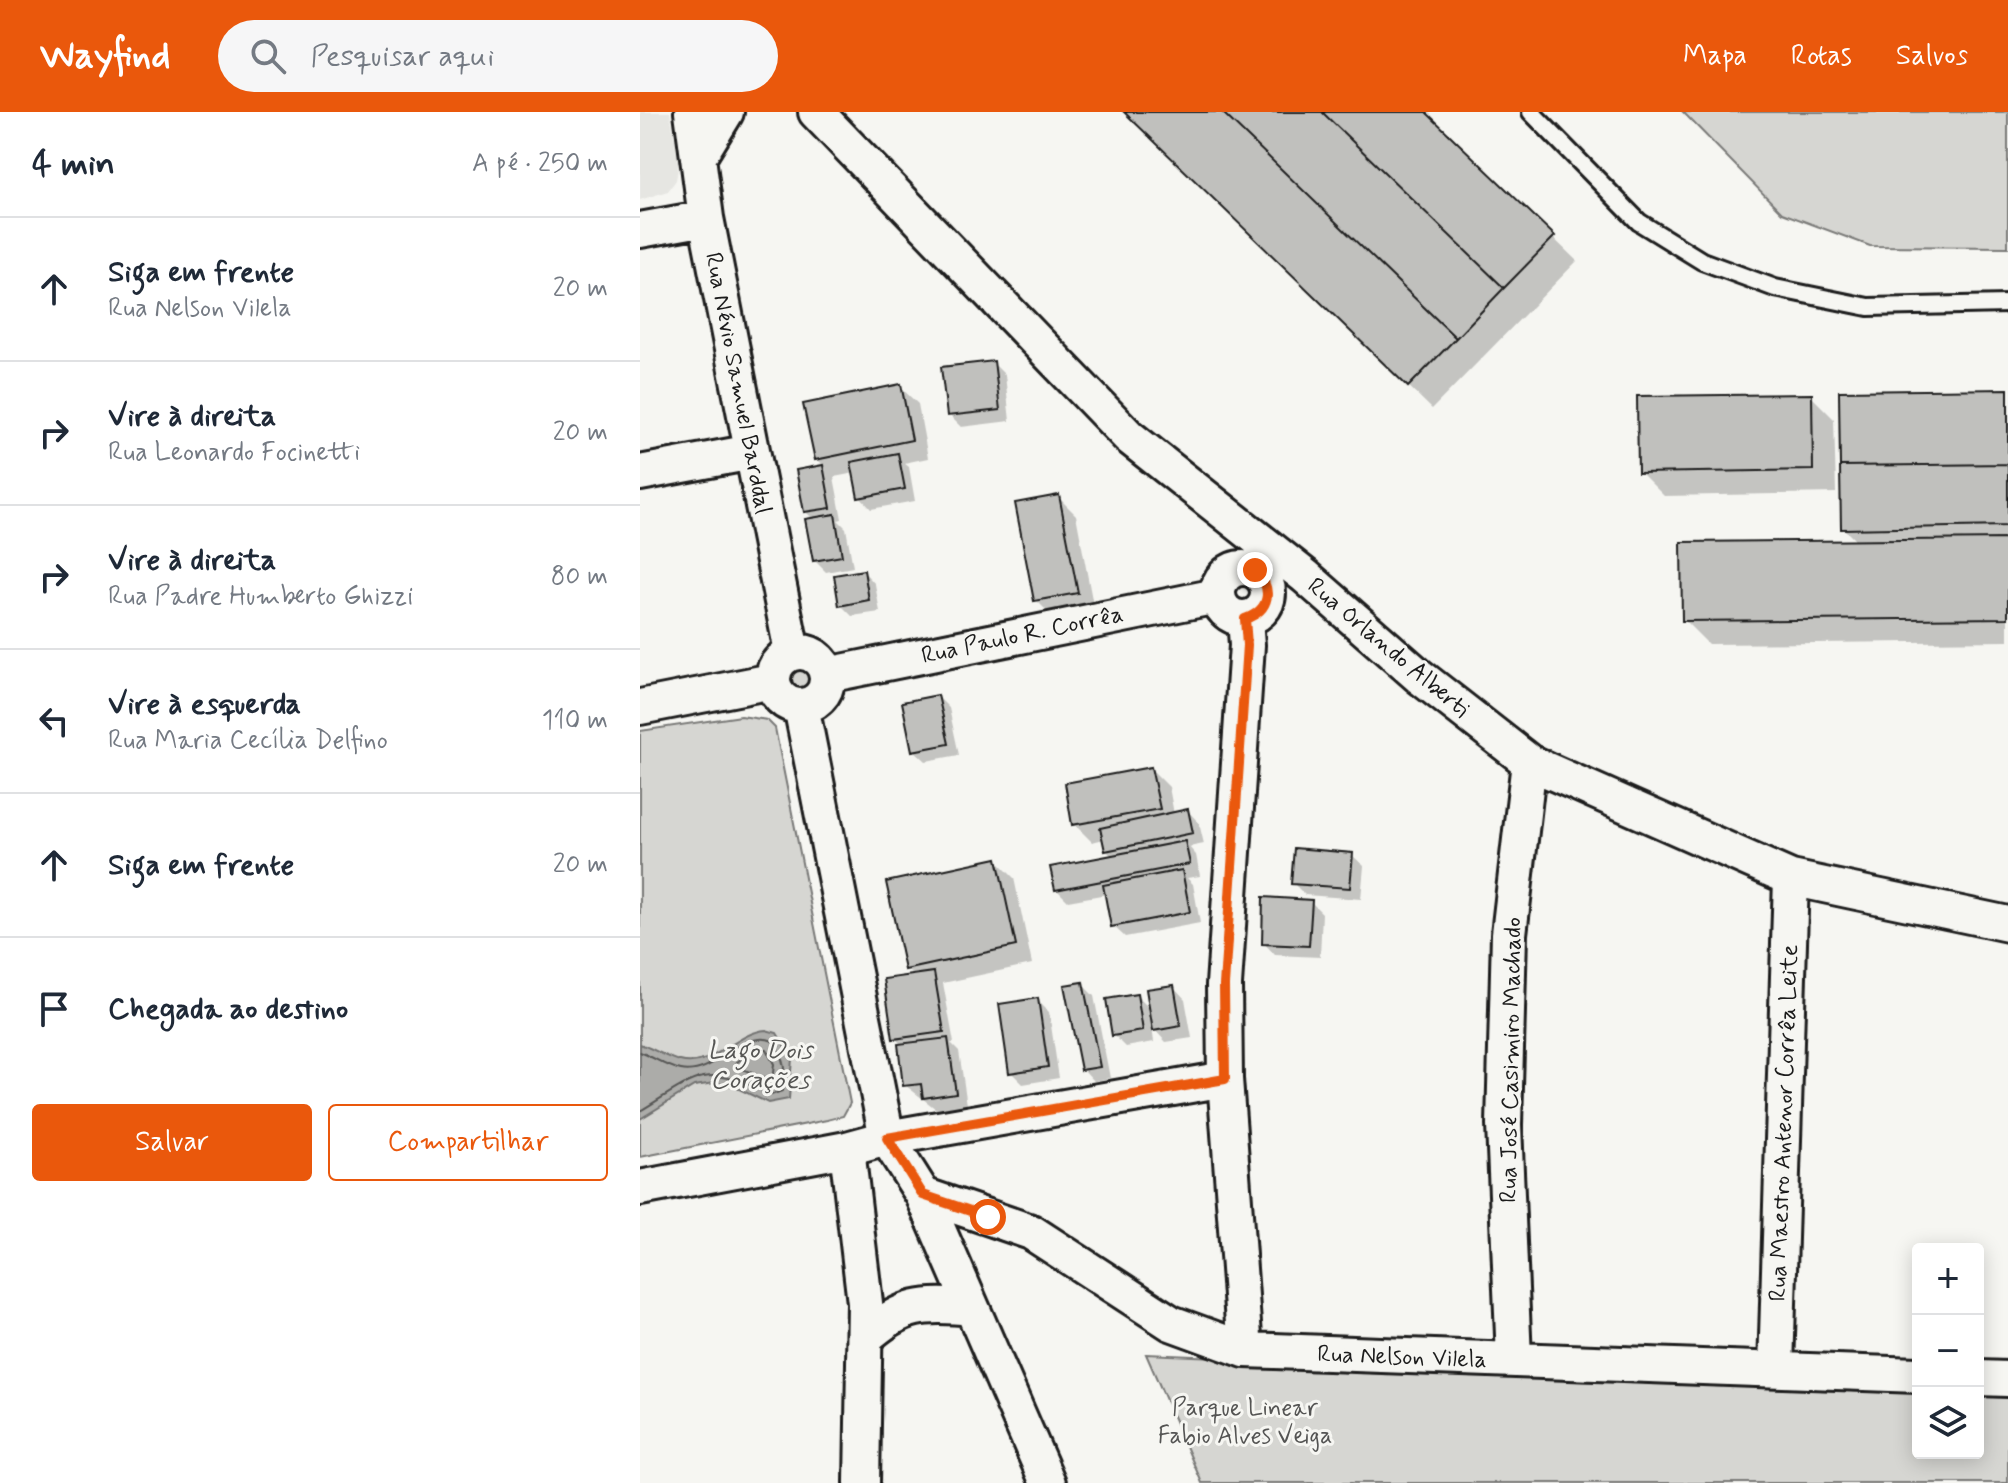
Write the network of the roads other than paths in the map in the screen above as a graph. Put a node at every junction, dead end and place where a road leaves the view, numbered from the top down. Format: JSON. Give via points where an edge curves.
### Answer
{"nodes":[{"id":1,"x":692,"y":112,"type":"edge"},
{"id":2,"x":726,"y":112,"type":"edge"},
{"id":3,"x":816,"y":112,"type":"edge"},
{"id":4,"x":1531,"y":112,"type":"edge"},
{"id":5,"x":698,"y":158,"type":"junction"},
{"id":6,"x":706,"y":218,"type":"junction"},
{"id":7,"x":640,"y":230,"type":"edge"},
{"id":8,"x":2008,"y":304,"type":"edge"},
{"id":9,"x":752,"y":452,"type":"junction"},
{"id":10,"x":640,"y":473,"type":"edge"},
{"id":11,"x":1305,"y":576,"type":"junction"},
{"id":12,"x":1265,"y":580,"type":"junction"},
{"id":13,"x":1217,"y":596,"type":"junction"},
{"id":14,"x":1245,"y":619,"type":"junction"},
{"id":15,"x":792,"y":652,"type":"junction"},
{"id":16,"x":827,"y":675,"type":"junction"},
{"id":17,"x":772,"y":681,"type":"junction"},
{"id":18,"x":801,"y":706,"type":"junction"},
{"id":19,"x":640,"y":707,"type":"edge"},
{"id":20,"x":1529,"y":762,"type":"junction"},
{"id":21,"x":1791,"y":878,"type":"junction"},
{"id":22,"x":2008,"y":924,"type":"edge"},
{"id":23,"x":1225,"y":1079,"type":"junction"},
{"id":24,"x":887,"y":1138,"type":"junction"},
{"id":25,"x":847,"y":1149,"type":"junction"},
{"id":26,"x":640,"y":1188,"type":"edge"},
{"id":27,"x":923,"y":1195,"type":"junction"},
{"id":28,"x":972,"y":1308,"type":"junction"},
{"id":29,"x":866,"y":1337,"type":"junction"},
{"id":30,"x":1245,"y":1350,"type":"junction"},
{"id":31,"x":1514,"y":1359,"type":"junction"},
{"id":32,"x":1776,"y":1369,"type":"junction"},
{"id":33,"x":1912,"y":1375,"type":"edge"},
{"id":34,"x":1984,"y":1378,"type":"edge"},
{"id":35,"x":2008,"y":1379,"type":"edge"},
{"id":36,"x":862,"y":1483,"type":"edge"},
{"id":37,"x":1048,"y":1483,"type":"edge"}],
"edges":[{"from":1,"to":5,"type":"street","name":"Rua Névio Samuel Barddal"},
{"from":2,"to":5,"type":"street"},
{"from":3,"to":11,"type":"street","name":"Rua Orlando Alberti","via":[[1129,437]]},
{"from":4,"to":8,"type":"lane","via":[[1639,222],[1702,261],[1775,288],[1868,307]]},
{"from":5,"to":6,"type":"street","name":"Rua Névio Samuel Barddal"},
{"from":6,"to":7,"type":"street"},
{"from":6,"to":9,"type":"street","name":"Rua Névio Samuel Barddal"},
{"from":9,"to":10,"type":"street"},
{"from":9,"to":15,"type":"street","name":"Rua Névio Samuel Barddal"},
{"from":11,"to":12,"type":"street"},
{"from":11,"to":20,"type":"street","name":"Rua Orlando Alberti","via":[[1419,676]]},
{"from":12,"to":13,"type":"street","via":[[1255,570],[1228,571]]},
{"from":12,"to":14,"type":"street","via":[[1266,605]]},
{"from":13,"to":14,"type":"street","via":[[1232,617]]},
{"from":13,"to":16,"type":"street","name":"Rua Paulo R. Corrêa"},
{"from":14,"to":23,"type":"street","via":[[1224,985]]},
{"from":15,"to":16,"type":"street","via":[[810,653]]},
{"from":15,"to":17,"type":"street","via":[[779,661]]},
{"from":16,"to":18,"type":"street","via":[[818,700]]},
{"from":17,"to":18,"type":"street","via":[[780,698]]},
{"from":17,"to":19,"type":"street"},
{"from":18,"to":24,"type":"street"},
{"from":20,"to":21,"type":"street","name":"Rua Orlando Alberti"},
{"from":20,"to":31,"type":"street","name":"Rua José Casimiro Machado","via":[[1509,934],[1505,1093]]},
{"from":21,"to":22,"type":"street","name":"Rua Orlando Alberti"},
{"from":21,"to":32,"type":"street","name":"Rua Maestro Antenor Corrêa Leite"},
{"from":23,"to":24,"type":"street"},
{"from":23,"to":30,"type":"street"},
{"from":24,"to":25,"type":"street"},
{"from":24,"to":27,"type":"street"},
{"from":25,"to":26,"type":"street"},
{"from":25,"to":29,"type":"street"},
{"from":27,"to":28,"type":"street"},
{"from":27,"to":30,"type":"street","name":"Rua Nelson Vilela","via":[[1031,1232],[1171,1323]]},
{"from":28,"to":29,"type":"street","via":[[908,1309],[891,1315]]},
{"from":28,"to":37,"type":"street"},
{"from":29,"to":36,"type":"street"},
{"from":30,"to":31,"type":"street","name":"Rua Nelson Vilela"},
{"from":31,"to":32,"type":"street","name":"Rua Nelson Vilela"},
{"from":32,"to":33,"type":"street","name":"Rua Nelson Vilela"},
{"from":34,"to":35,"type":"street"}]}
